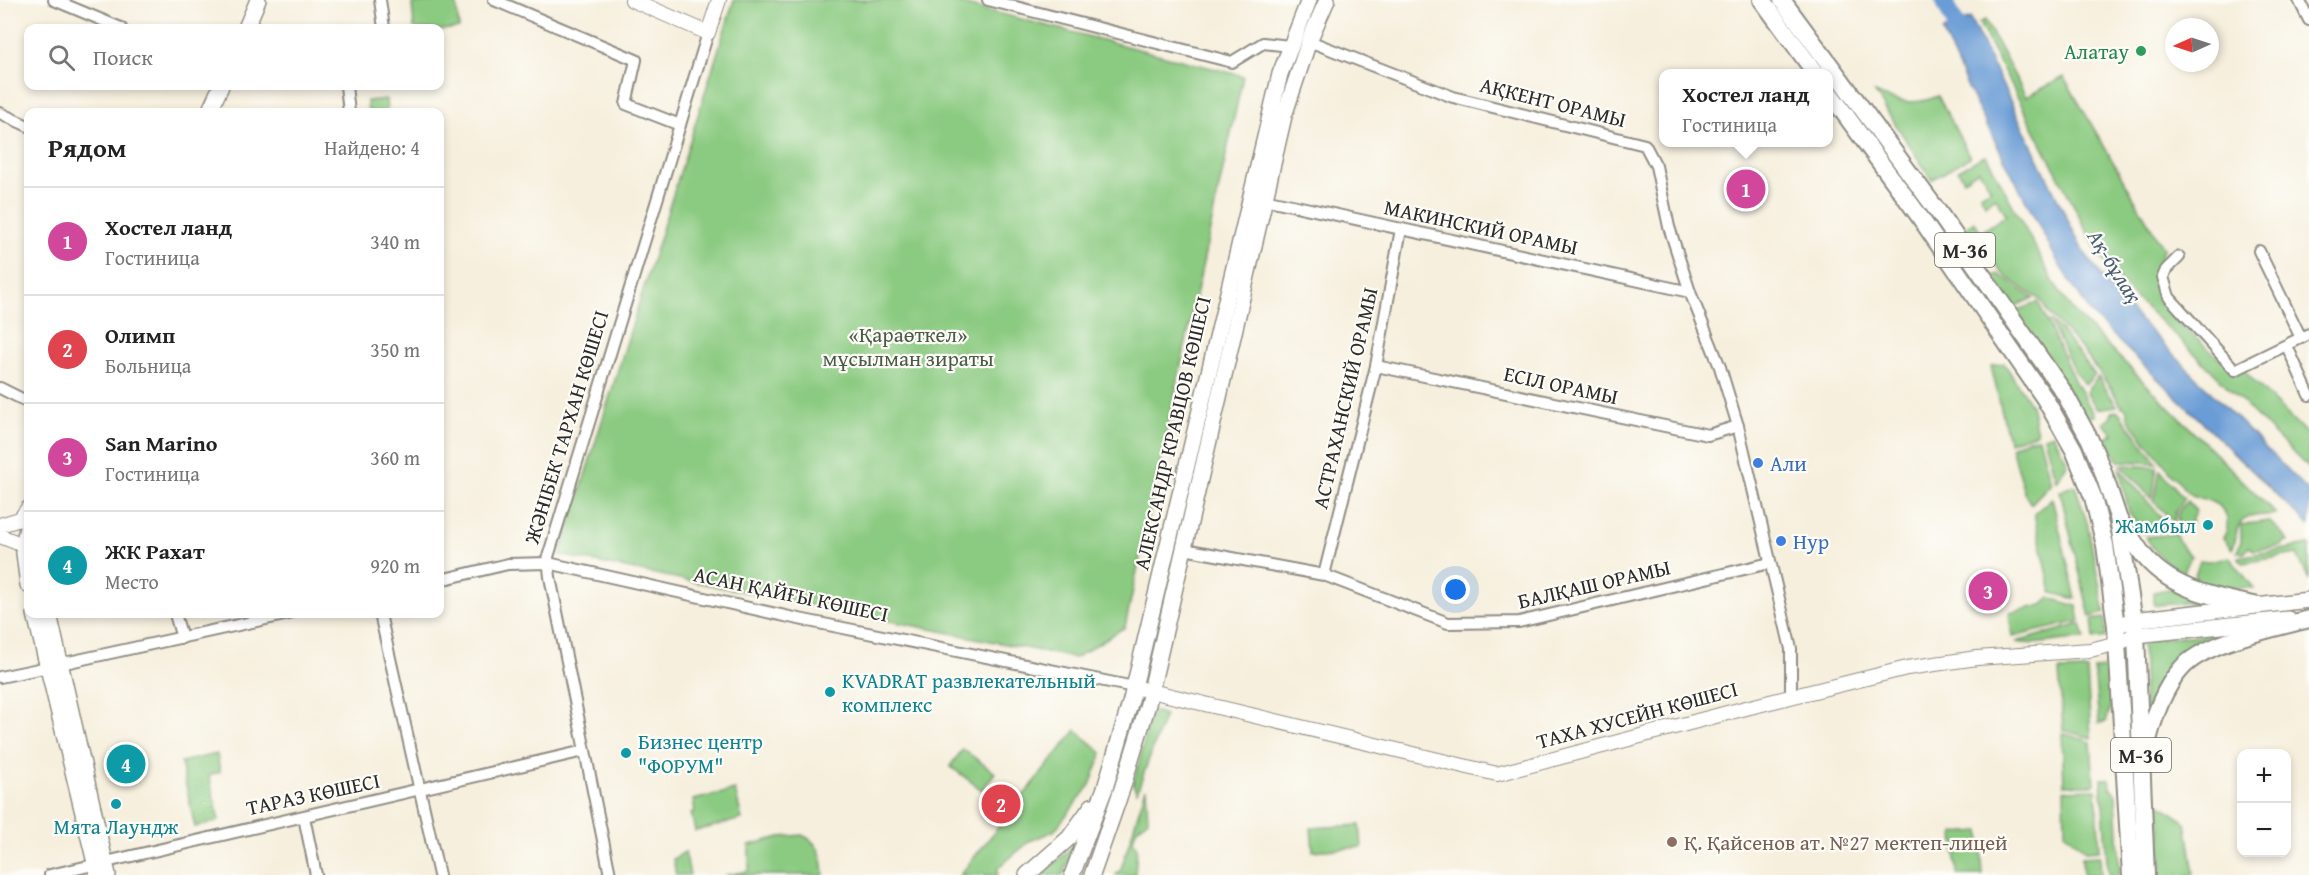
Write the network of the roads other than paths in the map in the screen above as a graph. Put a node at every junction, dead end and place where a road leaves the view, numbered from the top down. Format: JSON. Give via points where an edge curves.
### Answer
{"nodes":[{"id":1,"x":54,"y":0,"type":"edge"},
{"id":2,"x":258,"y":0,"type":"edge"},
{"id":3,"x":268,"y":0,"type":"edge"},
{"id":4,"x":380,"y":0,"type":"edge"},
{"id":5,"x":494,"y":0,"type":"edge"},
{"id":6,"x":632,"y":0,"type":"edge"},
{"id":7,"x":719,"y":0,"type":"edge"},
{"id":8,"x":988,"y":0,"type":"edge"},
{"id":9,"x":1309,"y":0,"type":"edge"},
{"id":10,"x":1327,"y":0,"type":"edge"},
{"id":11,"x":1762,"y":0,"type":"edge"},
{"id":12,"x":1782,"y":0,"type":"edge"},
{"id":13,"x":2299,"y":0,"type":"edge"},
{"id":14,"x":2309,"y":20,"type":"edge"},
{"id":15,"x":111,"y":24,"type":"edge"},
{"id":16,"x":248,"y":24,"type":"edge"},
{"id":17,"x":257,"y":24,"type":"edge"},
{"id":18,"x":383,"y":24,"type":"edge"},
{"id":19,"x":708,"y":33,"type":"junction"},
{"id":20,"x":1309,"y":40,"type":"junction"},
{"id":21,"x":1290,"y":46,"type":"junction"},
{"id":22,"x":1812,"y":69,"type":"edge"},
{"id":23,"x":1833,"y":69,"type":"edge"},
{"id":24,"x":1833,"y":69,"type":"edge"},
{"id":25,"x":219,"y":90,"type":"edge"},
{"id":26,"x":228,"y":90,"type":"edge"},
{"id":27,"x":346,"y":90,"type":"edge"},
{"id":28,"x":1833,"y":98,"type":"edge"},
{"id":29,"x":211,"y":108,"type":"edge"},
{"id":30,"x":221,"y":108,"type":"edge"},
{"id":31,"x":349,"y":108,"type":"edge"},
{"id":32,"x":0,"y":113,"type":"edge"},
{"id":33,"x":24,"y":124,"type":"edge"},
{"id":34,"x":680,"y":125,"type":"junction"},
{"id":35,"x":1264,"y":199,"type":"junction"},
{"id":36,"x":1401,"y":229,"type":"junction"},
{"id":37,"x":2259,"y":251,"type":"dead end"},
{"id":38,"x":2179,"y":257,"type":"dead end"},
{"id":39,"x":1690,"y":292,"type":"junction"},
{"id":40,"x":2305,"y":336,"type":"edge"},
{"id":41,"x":2288,"y":345,"type":"junction"},
{"id":42,"x":1376,"y":366,"type":"junction"},
{"id":43,"x":0,"y":388,"type":"edge"},
{"id":44,"x":2309,"y":395,"type":"edge"},
{"id":45,"x":24,"y":400,"type":"edge"},
{"id":46,"x":1738,"y":426,"type":"junction"},
{"id":47,"x":24,"y":514,"type":"edge"},
{"id":48,"x":2118,"y":517,"type":"junction"},
{"id":49,"x":0,"y":525,"type":"edge"},
{"id":50,"x":0,"y":536,"type":"edge"},
{"id":51,"x":24,"y":544,"type":"edge"},
{"id":52,"x":1184,"y":549,"type":"junction"},
{"id":53,"x":548,"y":563,"type":"junction"},
{"id":54,"x":1770,"y":563,"type":"junction"},
{"id":55,"x":1324,"y":575,"type":"junction"},
{"id":56,"x":444,"y":579,"type":"edge"},
{"id":57,"x":2309,"y":600,"type":"edge"},
{"id":58,"x":2258,"y":606,"type":"junction"},
{"id":59,"x":2309,"y":617,"type":"edge"},
{"id":60,"x":36,"y":618,"type":"edge"},
{"id":61,"x":49,"y":618,"type":"edge"},
{"id":62,"x":177,"y":618,"type":"edge"},
{"id":63,"x":271,"y":618,"type":"edge"},
{"id":64,"x":381,"y":618,"type":"edge"},
{"id":65,"x":2116,"y":626,"type":"junction"},
{"id":66,"x":2135,"y":627,"type":"junction"},
{"id":67,"x":182,"y":638,"type":"junction"},
{"id":68,"x":2118,"y":643,"type":"junction"},
{"id":69,"x":54,"y":665,"type":"junction"},
{"id":70,"x":0,"y":677,"type":"edge"},
{"id":71,"x":1134,"y":687,"type":"junction"},
{"id":72,"x":1151,"y":691,"type":"junction"},
{"id":73,"x":1791,"y":696,"type":"junction"},
{"id":74,"x":584,"y":751,"type":"junction"},
{"id":75,"x":2142,"y":770,"type":"junction"},
{"id":76,"x":1105,"y":789,"type":"junction"},
{"id":77,"x":420,"y":791,"type":"junction"},
{"id":78,"x":304,"y":817,"type":"junction"},
{"id":79,"x":101,"y":869,"type":"edge"},
{"id":80,"x":50,"y":875,"type":"edge"},
{"id":81,"x":316,"y":875,"type":"edge"},
{"id":82,"x":439,"y":875,"type":"edge"},
{"id":83,"x":610,"y":875,"type":"edge"},
{"id":84,"x":1027,"y":875,"type":"edge"},
{"id":85,"x":1072,"y":875,"type":"edge"},
{"id":86,"x":1092,"y":875,"type":"edge"},
{"id":87,"x":2131,"y":875,"type":"edge"},
{"id":88,"x":2146,"y":875,"type":"edge"}],
"edges":[{"from":1,"to":15,"type":"street"},
{"from":2,"to":16,"type":"main road"},
{"from":3,"to":17,"type":"main road"},
{"from":4,"to":18,"type":"street"},
{"from":5,"to":34,"type":"street","via":[[636,60],[626,104]]},
{"from":6,"to":19,"type":"street"},
{"from":7,"to":19,"type":"street","name":"ЖӘНІБЕК ТАРХАН КӨШЕСІ"},
{"from":8,"to":21,"type":"street","via":[[1232,62],[1263,43]]},
{"from":9,"to":21,"type":"main road","name":"АЛЕКСАНДР КРАВЦОВ КӨШЕСІ"},
{"from":10,"to":20,"type":"main road","name":"АЛЕКСАНДР КРАВЦОВ КӨШЕСІ"},
{"from":11,"to":22,"type":"main road"},
{"from":12,"to":24,"type":"main road","number":"M-36"},
{"from":13,"to":14,"type":"street"},
{"from":19,"to":34,"type":"street","name":"ЖӘНІБЕК ТАРХАН КӨШЕСІ"},
{"from":20,"to":35,"type":"main road","name":"АЛЕКСАНДР КРАВЦОВ КӨШЕСІ","via":[[1284,116]]},
{"from":20,"to":39,"type":"street","name":"АҚКЕНТ ОРАМЫ","via":[[1453,97],[1645,145],[1656,166],[1669,227]]},
{"from":21,"to":71,"type":"main road","name":"АЛЕКСАНДР КРАВЦОВ КӨШЕСІ","via":[[1258,161]]},
{"from":23,"to":48,"type":"main road","number":"M-36","via":[[2065,394],[2090,440]]},
{"from":25,"to":29,"type":"main road"},
{"from":26,"to":30,"type":"main road"},
{"from":27,"to":31,"type":"street"},
{"from":28,"to":65,"type":"main road","number":"M-36","via":[[2032,381],[2074,450],[2093,496],[2105,544]]},
{"from":32,"to":33,"type":"street"},
{"from":34,"to":53,"type":"street","name":"ЖӘНІБЕК ТАРХАН КӨШЕСІ"},
{"from":35,"to":36,"type":"street","name":"МАКИНСКИЙ ОРАМЫ"},
{"from":35,"to":52,"type":"main road","name":"АЛЕКСАНДР КРАВЦОВ КӨШЕСІ"},
{"from":36,"to":39,"type":"street","name":"МАКИНСКИЙ ОРАМЫ"},
{"from":36,"to":42,"type":"street","name":"АСТРАХАНСКИЙ ОРАМЫ"},
{"from":37,"to":40,"type":"street"},
{"from":38,"to":41,"type":"street","via":[[2163,278],[2169,297],[2232,368],[2238,370]]},
{"from":39,"to":46,"type":"street","name":"АҚКЕНТ ОРАМЫ"},
{"from":40,"to":41,"type":"street"},
{"from":41,"to":44,"type":"street"},
{"from":42,"to":46,"type":"street","name":"ЕСІЛ ОРАМЫ","via":[[1708,435]]},
{"from":42,"to":55,"type":"street","name":"АСТРАХАНСКИЙ ОРАМЫ"},
{"from":43,"to":45,"type":"street"},
{"from":46,"to":54,"type":"street","name":"АҚКЕНТ ОРАМЫ"},
{"from":47,"to":49,"type":"street","via":[[20,519]]},
{"from":48,"to":58,"type":"main road","via":[[2142,554],[2171,579],[2193,591]]},
{"from":48,"to":66,"type":"main road","number":"M-36"},
{"from":50,"to":51,"type":"street"},
{"from":52,"to":55,"type":"street","name":"БАЛҚАШ ОРАМЫ"},
{"from":52,"to":72,"type":"main road","name":"АЛЕКСАНДР КРАВЦОВ КӨШЕСІ"},
{"from":53,"to":56,"type":"street","name":"АСАН ҚАЙҒЫ КӨШЕСІ","via":[[508,564]]},
{"from":53,"to":71,"type":"street","name":"АСАН ҚАЙҒЫ КӨШЕСІ"},
{"from":53,"to":74,"type":"street","name":"ЖӘНІБЕК ТАРХАН КӨШЕСІ"},
{"from":54,"to":55,"type":"street","name":"БАЛҚАШ ОРАМЫ","via":[[1519,622],[1448,623]]},
{"from":54,"to":73,"type":"street","name":"АҚКЕНТ ОРАМЫ","via":[[1791,649]]},
{"from":57,"to":58,"type":"main road"},
{"from":58,"to":66,"type":"main road"},
{"from":59,"to":66,"type":"main road"},
{"from":59,"to":75,"type":"main road","via":[[2227,641],[2181,668],[2160,704]]},
{"from":60,"to":69,"type":"main road"},
{"from":61,"to":69,"type":"main road"},
{"from":62,"to":67,"type":"street"},
{"from":63,"to":67,"type":"street"},
{"from":64,"to":77,"type":"street"},
{"from":65,"to":66,"type":"main road"},
{"from":65,"to":68,"type":"main road","number":"M-36"},
{"from":66,"to":68,"type":"main road","name":"ТАХА ХУСЕЙН КӨШЕСІ"},
{"from":66,"to":75,"type":"main road","number":"M-36"},
{"from":67,"to":69,"type":"street"},
{"from":68,"to":73,"type":"street","name":"ТАХА ХУСЕЙН КӨШЕСІ","via":[[2090,650],[1977,658],[1907,668]]},
{"from":68,"to":87,"type":"main road","number":"M-36"},
{"from":69,"to":70,"type":"street"},
{"from":69,"to":79,"type":"main road"},
{"from":71,"to":72,"type":"street","name":"ТАХА ХУСЕЙН КӨШЕСІ"},
{"from":71,"to":76,"type":"main road","name":"АЛЕКСАНДР КРАВЦОВ КӨШЕСІ"},
{"from":72,"to":73,"type":"street","name":"ТАХА ХУСЕЙН КӨШЕСІ","via":[[1497,774]]},
{"from":72,"to":86,"type":"main road","name":"АЛЕКСАНДР КРАВЦОВ КӨШЕСІ"},
{"from":74,"to":77,"type":"street","name":"ТАРАЗ КӨШЕСІ"},
{"from":74,"to":83,"type":"street","name":"ЖӘНІБЕК ТАРХАН КӨШЕСІ"},
{"from":75,"to":88,"type":"main road","number":"M-36"},
{"from":76,"to":84,"type":"main road","via":[[1069,838]]},
{"from":76,"to":85,"type":"main road","name":"АЛЕКСАНДР КРАВЦОВ КӨШЕСІ"},
{"from":77,"to":78,"type":"street","name":"ТАРАЗ КӨШЕСІ"},
{"from":77,"to":82,"type":"street"},
{"from":78,"to":79,"type":"street","name":"ТАРАЗ КӨШЕСІ"},
{"from":78,"to":81,"type":"street"},
{"from":79,"to":80,"type":"street","name":"ТАРАЗ КӨШЕСІ"}]}
